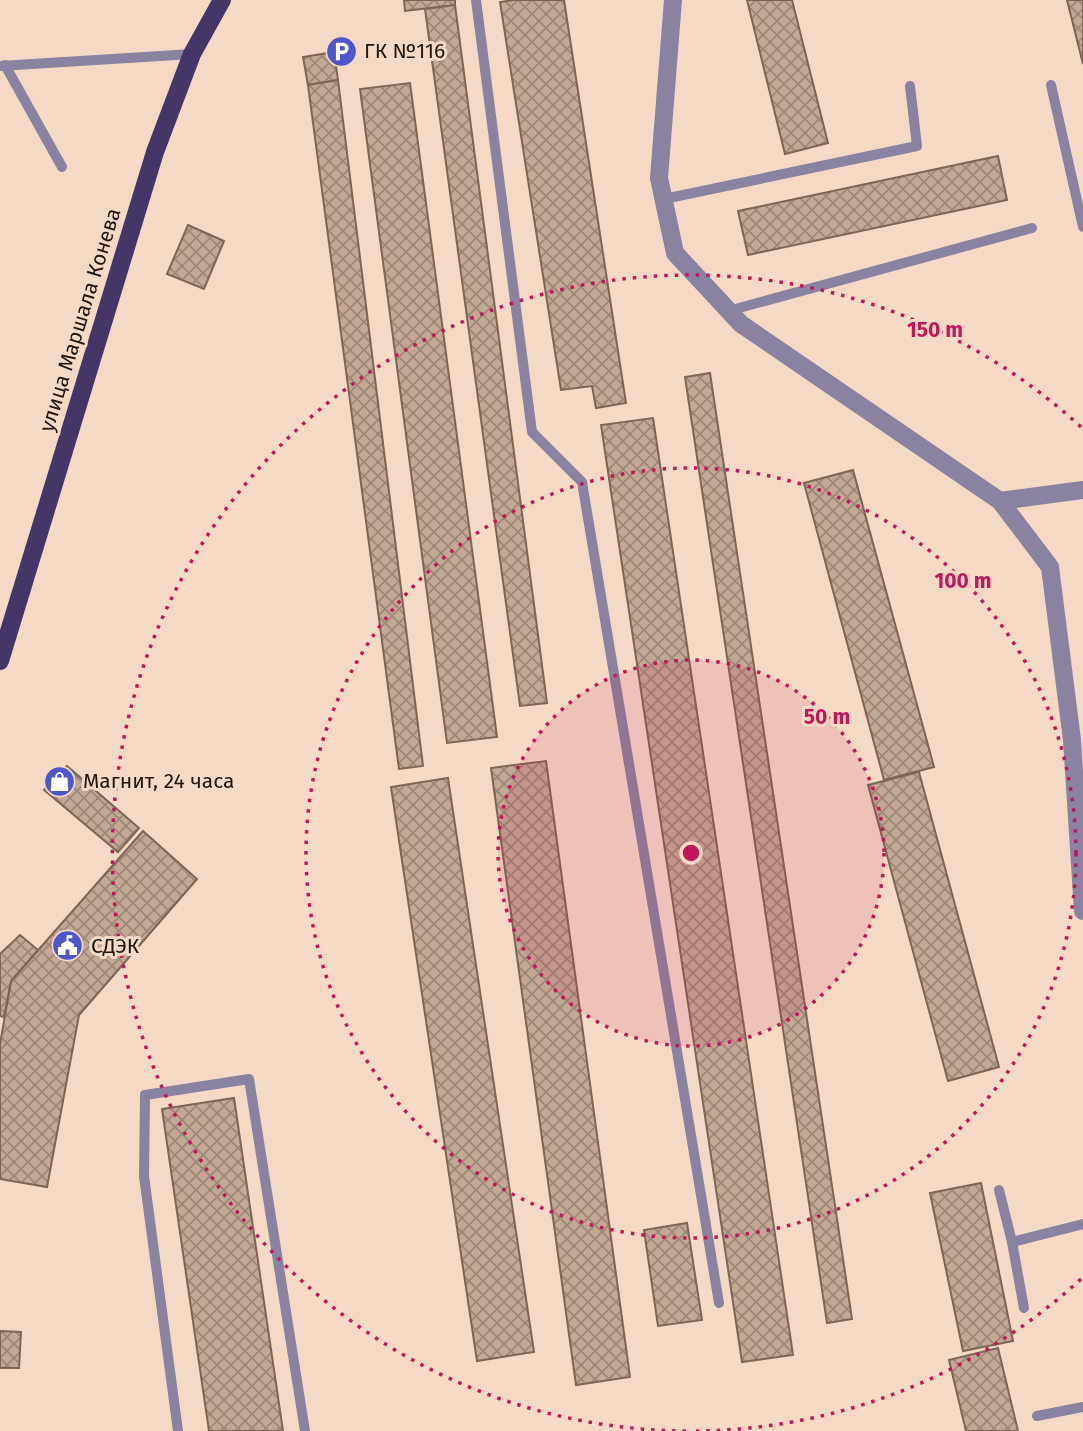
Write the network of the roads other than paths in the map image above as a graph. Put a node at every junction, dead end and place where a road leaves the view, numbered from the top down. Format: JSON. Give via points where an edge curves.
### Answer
{"nodes":[{"id":1,"x":222,"y":0,"type":"edge"},
{"id":2,"x":476,"y":0,"type":"edge"},
{"id":3,"x":673,"y":0,"type":"edge"},
{"id":4,"x":192,"y":54,"type":"junction"},
{"id":5,"x":2,"y":66,"type":"edge"},
{"id":6,"x":1051,"y":85,"type":"dead end"},
{"id":7,"x":910,"y":86,"type":"dead end"},
{"id":8,"x":62,"y":167,"type":"dead end"},
{"id":9,"x":664,"y":199,"type":"junction"},
{"id":10,"x":1083,"y":227,"type":"edge"},
{"id":11,"x":1032,"y":228,"type":"dead end"},
{"id":12,"x":728,"y":311,"type":"junction"},
{"id":13,"x":1083,"y":490,"type":"edge"},
{"id":14,"x":1000,"y":501,"type":"junction"},
{"id":15,"x":0,"y":661,"type":"edge"},
{"id":16,"x":1077,"y":739,"type":"edge"},
{"id":17,"x":1083,"y":911,"type":"edge"},
{"id":18,"x":999,"y":1190,"type":"dead end"},
{"id":19,"x":1083,"y":1224,"type":"edge"},
{"id":20,"x":1012,"y":1242,"type":"junction"},
{"id":21,"x":719,"y":1303,"type":"dead end"},
{"id":22,"x":1024,"y":1308,"type":"dead end"},
{"id":23,"x":1083,"y":1408,"type":"edge"},
{"id":24,"x":1037,"y":1416,"type":"dead end"},
{"id":25,"x":178,"y":1431,"type":"edge"},
{"id":26,"x":305,"y":1431,"type":"edge"}],
"edges":[{"from":1,"to":4,"type":"main road","name":"улица Маршала Конева"},
{"from":2,"to":21,"type":"lane","via":[[532,432],[582,482]]},
{"from":3,"to":9,"type":"street","via":[[659,178]]},
{"from":4,"to":5,"type":"lane"},
{"from":4,"to":15,"type":"main road","name":"улица Маршала Конева","via":[[155,152]]},
{"from":5,"to":8,"type":"lane"},
{"from":6,"to":10,"type":"lane"},
{"from":7,"to":9,"type":"lane","via":[[917,146]]},
{"from":9,"to":12,"type":"street","via":[[675,253]]},
{"from":11,"to":12,"type":"lane"},
{"from":12,"to":14,"type":"street"},
{"from":13,"to":14,"type":"street"},
{"from":14,"to":16,"type":"street","via":[[1050,567]]},
{"from":16,"to":17,"type":"street"},
{"from":18,"to":20,"type":"lane"},
{"from":19,"to":20,"type":"lane"},
{"from":20,"to":22,"type":"lane"},
{"from":23,"to":24,"type":"lane"},
{"from":25,"to":26,"type":"lane","via":[[144,1176],[145,1095],[249,1079]]}]}
